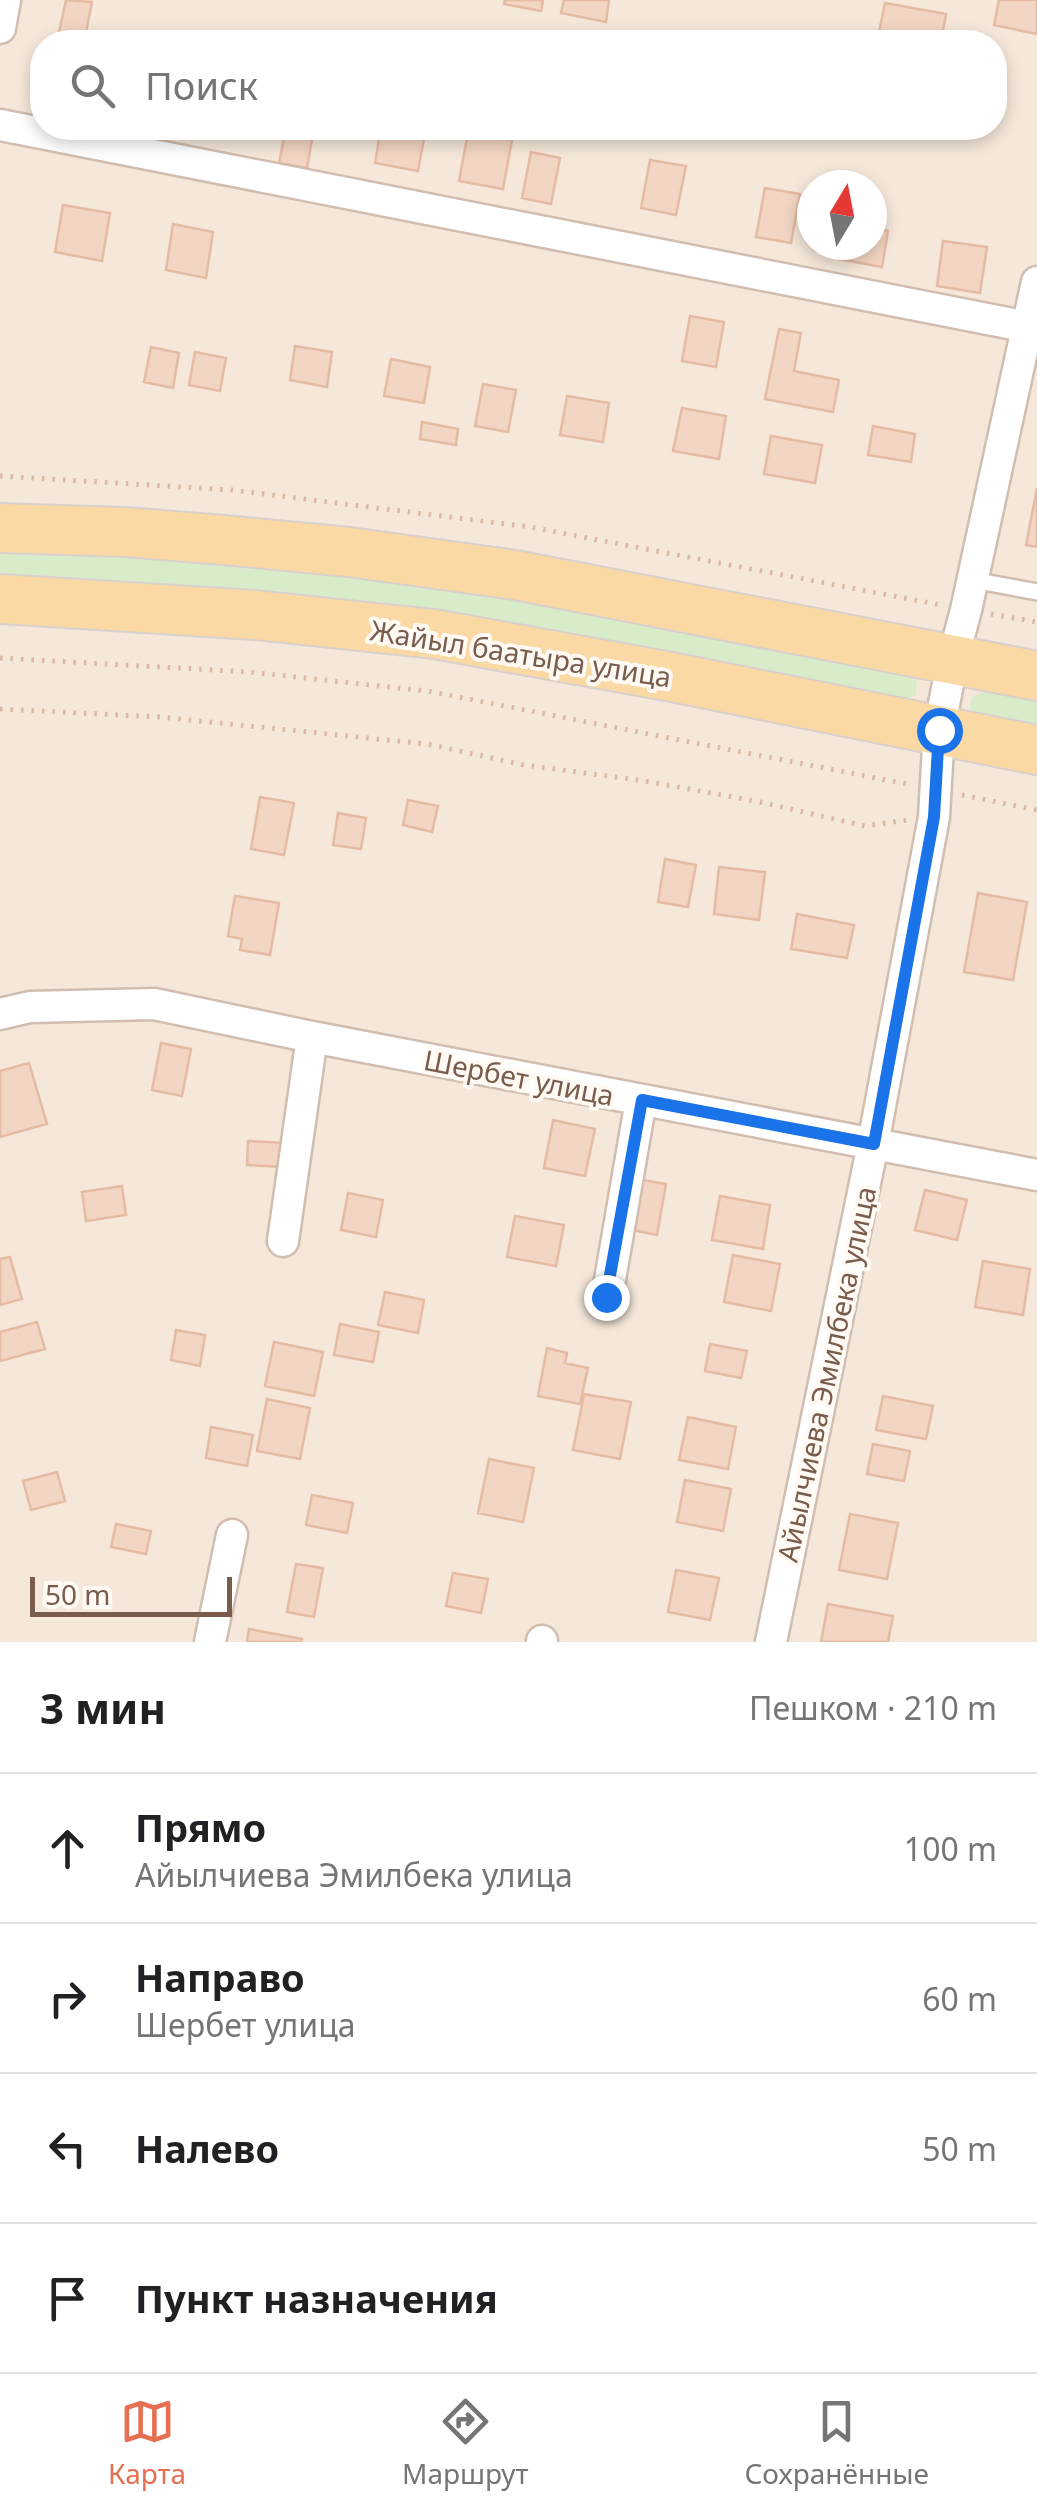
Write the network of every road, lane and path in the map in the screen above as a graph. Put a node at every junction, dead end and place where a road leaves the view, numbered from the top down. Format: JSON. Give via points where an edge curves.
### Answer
{"nodes":[{"id":1,"x":5,"y":0,"type":"edge"},
{"id":2,"x":0,"y":28,"type":"edge"},
{"id":3,"x":0,"y":125,"type":"edge"},
{"id":4,"x":30,"y":131,"type":"edge"},
{"id":5,"x":76,"y":140,"type":"edge"},
{"id":6,"x":1037,"y":282,"type":"edge"},
{"id":7,"x":1028,"y":328,"type":"junction"},
{"id":8,"x":0,"y":476,"type":"edge"},
{"id":9,"x":0,"y":528,"type":"edge"},
{"id":10,"x":1037,"y":592,"type":"edge"},
{"id":11,"x":970,"y":595,"type":"junction"},
{"id":12,"x":0,"y":600,"type":"edge"},
{"id":13,"x":1037,"y":622,"type":"edge"},
{"id":14,"x":0,"y":658,"type":"edge"},
{"id":15,"x":953,"y":659,"type":"junction"},
{"id":16,"x":1037,"y":676,"type":"edge"},
{"id":17,"x":0,"y":709,"type":"edge"},
{"id":18,"x":939,"y":730,"type":"junction"},
{"id":19,"x":1037,"y":750,"type":"edge"},
{"id":20,"x":935,"y":804,"type":"junction"},
{"id":21,"x":1037,"y":810,"type":"edge"},
{"id":22,"x":0,"y":1014,"type":"edge"},
{"id":23,"x":312,"y":1037,"type":"junction"},
{"id":24,"x":642,"y":1100,"type":"junction"},
{"id":25,"x":874,"y":1144,"type":"junction"},
{"id":26,"x":1037,"y":1174,"type":"edge"},
{"id":27,"x":283,"y":1240,"type":"dead end"},
{"id":28,"x":606,"y":1297,"type":"dead end"},
{"id":29,"x":232,"y":1535,"type":"dead end"},
{"id":30,"x":210,"y":1642,"type":"edge"},
{"id":31,"x":771,"y":1642,"type":"edge"}],
"edges":[{"from":1,"to":2,"type":"street"},
{"from":3,"to":4,"type":"street"},
{"from":5,"to":7,"type":"street"},
{"from":6,"to":7,"type":"street","name":"Айылчиева Эмилбека улица"},
{"from":7,"to":11,"type":"street","name":"Айылчиева Эмилбека улица"},
{"from":8,"to":11,"type":"path","via":[[232,490],[530,527]]},
{"from":9,"to":15,"type":"main road","via":[[349,552],[516,575]]},
{"from":10,"to":11,"type":"lane"},
{"from":11,"to":13,"type":"path"},
{"from":11,"to":15,"type":"street","name":"Айылчиева Эмилбека улица"},
{"from":12,"to":18,"type":"main road","name":"Жайыл баатыра улица","via":[[254,614],[434,634]]},
{"from":14,"to":20,"type":"path","via":[[249,672],[427,692]]},
{"from":15,"to":16,"type":"main road"},
{"from":15,"to":18,"type":"street","name":"Айылчиева Эмилбека улица"},
{"from":17,"to":20,"type":"path","via":[[160,717],[427,744],[865,826]]},
{"from":18,"to":19,"type":"main road","name":"Жайыл баатыра улица"},
{"from":18,"to":20,"type":"street","name":"Айылчиева Эмилбека улица"},
{"from":20,"to":21,"type":"path"},
{"from":20,"to":25,"type":"street","name":"Айылчиева Эмилбека улица"},
{"from":22,"to":23,"type":"street","name":"Шербет улица","via":[[30,1007],[154,1004]]},
{"from":23,"to":24,"type":"street","name":"Шербет улица"},
{"from":23,"to":27,"type":"street"},
{"from":24,"to":25,"type":"street","name":"Шербет улица"},
{"from":24,"to":28,"type":"street"},
{"from":25,"to":26,"type":"street","name":"Шербет улица"},
{"from":25,"to":31,"type":"street","name":"Айылчиева Эмилбека улица"},
{"from":29,"to":30,"type":"street"}]}
